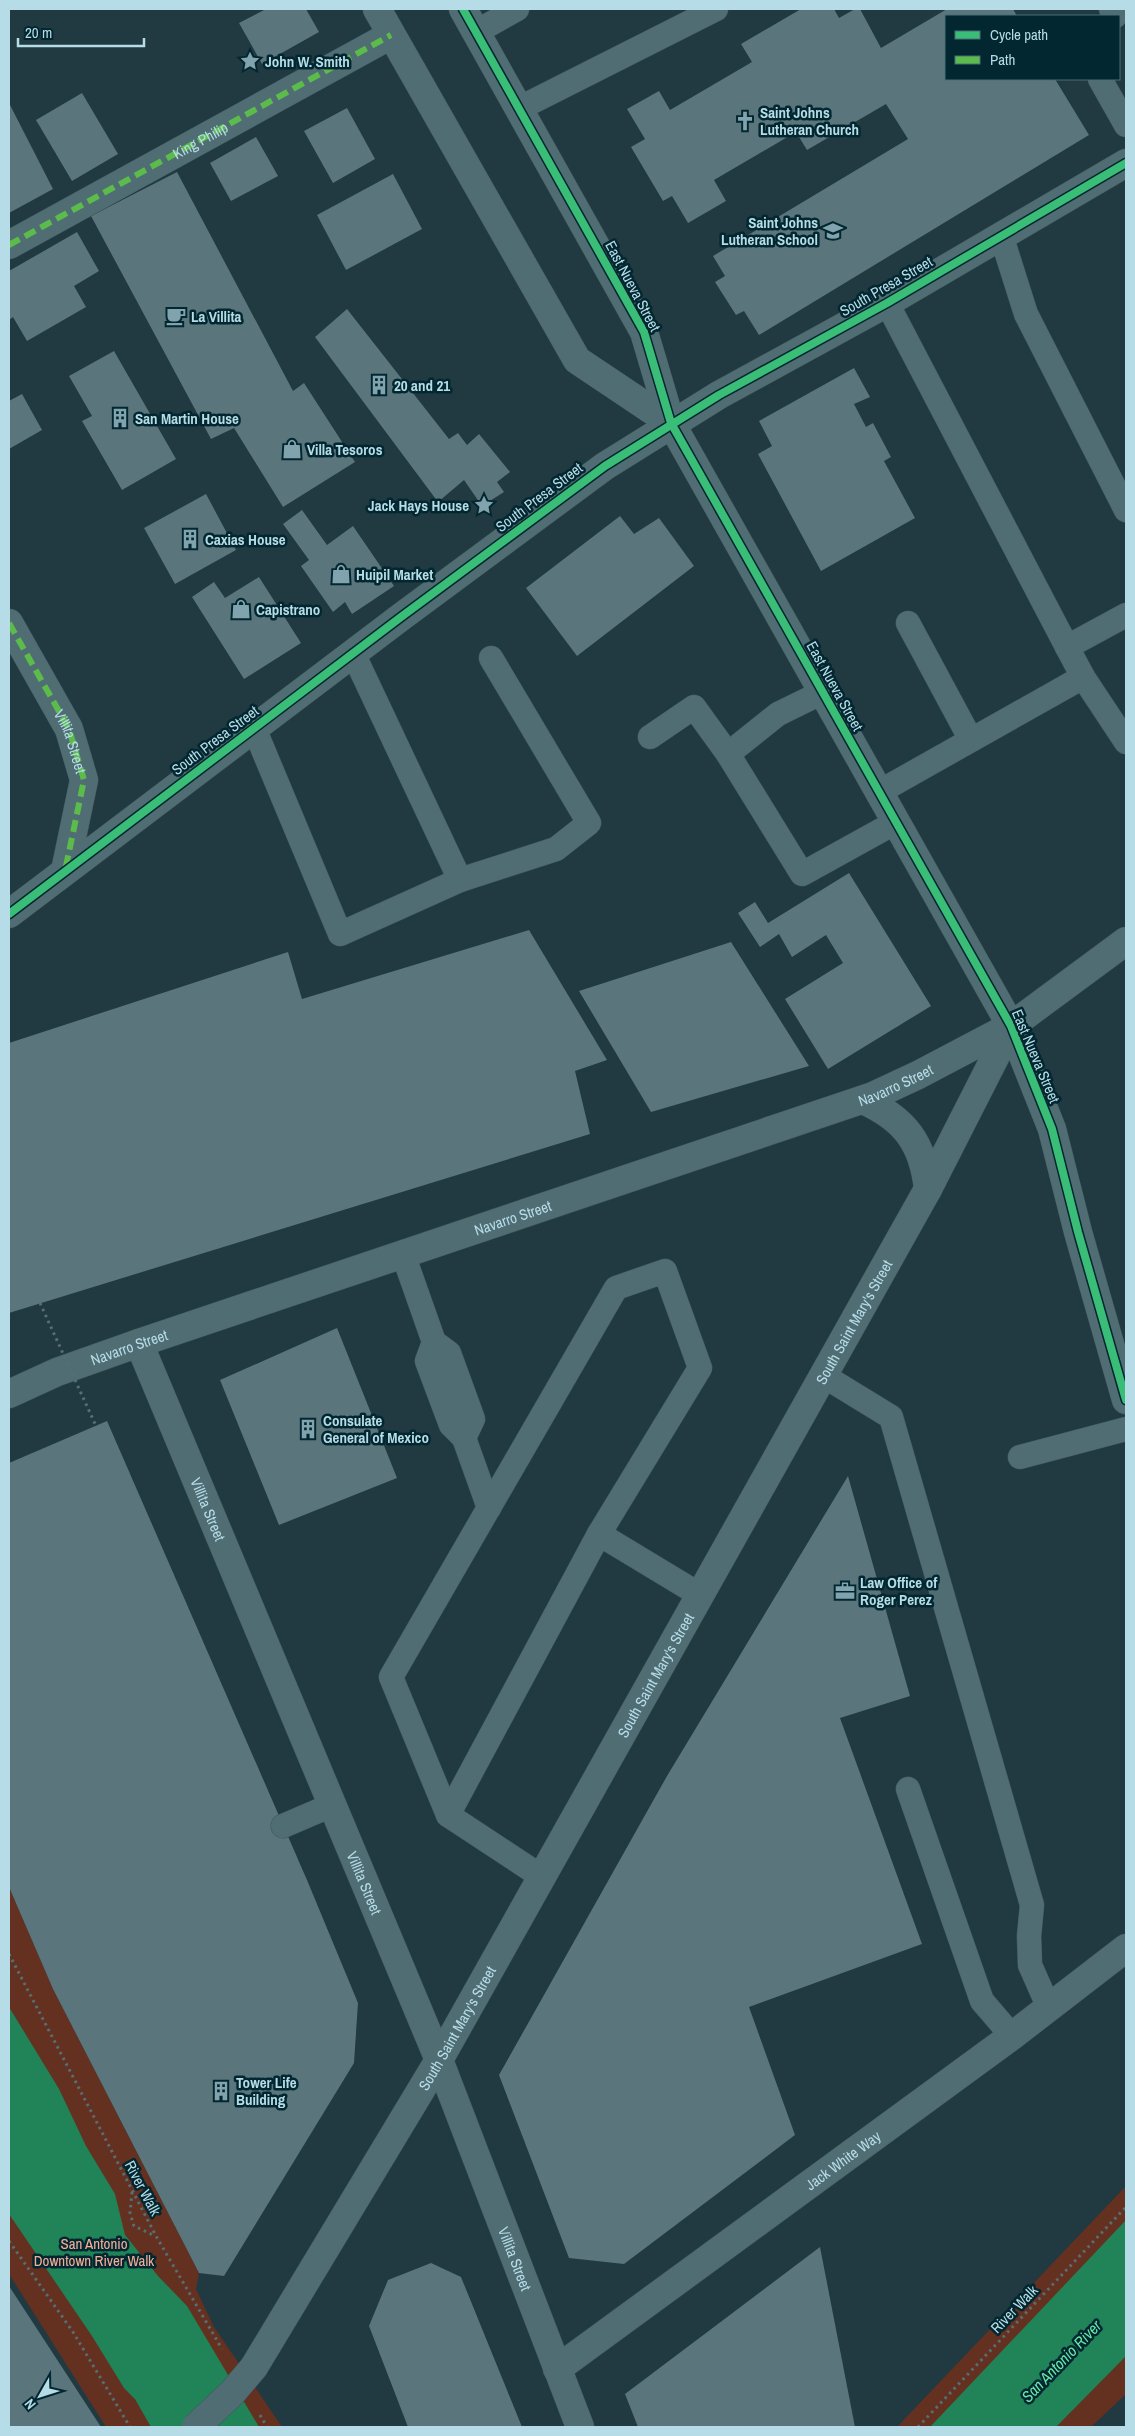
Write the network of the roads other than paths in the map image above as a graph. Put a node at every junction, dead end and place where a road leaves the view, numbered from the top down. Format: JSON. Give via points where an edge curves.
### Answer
{"nodes":[{"id":1,"x":377,"y":9,"type":"edge"},
{"id":2,"x":463,"y":9,"type":"edge"},
{"id":3,"x":517,"y":9,"type":"edge"},
{"id":4,"x":716,"y":9,"type":"edge"},
{"id":5,"x":476,"y":32,"type":"junction"},
{"id":6,"x":391,"y":35,"type":"junction"},
{"id":7,"x":1101,"y":80,"type":"edge"},
{"id":8,"x":518,"y":109,"type":"junction"},
{"id":9,"x":1126,"y":126,"type":"edge"},
{"id":10,"x":1126,"y":163,"type":"edge"},
{"id":11,"x":1001,"y":235,"type":"junction"},
{"id":12,"x":9,"y":245,"type":"edge"},
{"id":13,"x":887,"y":303,"type":"junction"},
{"id":14,"x":671,"y":424,"type":"junction"},
{"id":15,"x":1126,"y":510,"type":"edge"},
{"id":16,"x":1126,"y":615,"type":"edge"},
{"id":17,"x":9,"y":623,"type":"edge"},
{"id":18,"x":908,"y":623,"type":"dead end"},
{"id":19,"x":1067,"y":647,"type":"junction"},
{"id":20,"x":353,"y":653,"type":"junction"},
{"id":21,"x":491,"y":658,"type":"dead end"},
{"id":22,"x":1083,"y":677,"type":"junction"},
{"id":23,"x":823,"y":692,"type":"junction"},
{"id":24,"x":254,"y":728,"type":"junction"},
{"id":25,"x":650,"y":737,"type":"dead end"},
{"id":26,"x":971,"y":740,"type":"junction"},
{"id":27,"x":1126,"y":742,"type":"edge"},
{"id":28,"x":728,"y":754,"type":"junction"},
{"id":29,"x":879,"y":792,"type":"junction"},
{"id":30,"x":896,"y":822,"type":"junction"},
{"id":31,"x":65,"y":871,"type":"junction"},
{"id":32,"x":460,"y":880,"type":"junction"},
{"id":33,"x":9,"y":914,"type":"edge"},
{"id":34,"x":1126,"y":941,"type":"edge"},
{"id":35,"x":1011,"y":1026,"type":"junction"},
{"id":36,"x":863,"y":1100,"type":"junction"},
{"id":37,"x":928,"y":1189,"type":"junction"},
{"id":38,"x":403,"y":1254,"type":"junction"},
{"id":39,"x":139,"y":1343,"type":"junction"},
{"id":40,"x":824,"y":1376,"type":"junction"},
{"id":41,"x":9,"y":1394,"type":"edge"},
{"id":42,"x":1126,"y":1400,"type":"edge"},
{"id":43,"x":1126,"y":1429,"type":"edge"},
{"id":44,"x":1020,"y":1457,"type":"dead end"},
{"id":45,"x":488,"y":1508,"type":"junction"},
{"id":46,"x":600,"y":1534,"type":"junction"},
{"id":47,"x":700,"y":1595,"type":"junction"},
{"id":48,"x":908,"y":1789,"type":"dead end"},
{"id":49,"x":332,"y":1805,"type":"junction"},
{"id":50,"x":448,"y":1815,"type":"junction"},
{"id":51,"x":283,"y":1826,"type":"dead end"},
{"id":52,"x":542,"y":1877,"type":"junction"},
{"id":53,"x":1126,"y":1948,"type":"edge"},
{"id":54,"x":1049,"y":2008,"type":"junction"},
{"id":55,"x":1012,"y":2036,"type":"junction"},
{"id":56,"x":439,"y":2060,"type":"junction"},
{"id":57,"x":557,"y":2369,"type":"junction"},
{"id":58,"x":196,"y":2427,"type":"edge"},
{"id":59,"x":580,"y":2427,"type":"edge"}],
"edges":[{"from":1,"to":6,"type":"street","name":"East Nueva Street"},
{"from":2,"to":5,"type":"street","name":"East Nueva Street"},
{"from":3,"to":5,"type":"lane"},
{"from":4,"to":8,"type":"lane"},
{"from":5,"to":8,"type":"street","name":"East Nueva Street"},
{"from":6,"to":12,"type":"street","name":"King Philip"},
{"from":6,"to":14,"type":"street","name":"East Nueva Street","via":[[577,360]]},
{"from":7,"to":9,"type":"lane"},
{"from":8,"to":14,"type":"street","name":"East Nueva Street","via":[[644,332]]},
{"from":10,"to":11,"type":"street","name":"South Presa Street"},
{"from":11,"to":13,"type":"street","name":"South Presa Street"},
{"from":11,"to":15,"type":"lane","via":[[1026,314]]},
{"from":13,"to":14,"type":"street","name":"South Presa Street"},
{"from":13,"to":19,"type":"lane"},
{"from":14,"to":20,"type":"street","name":"South Presa Street","via":[[593,474]]},
{"from":14,"to":23,"type":"street","name":"East Nueva Street"},
{"from":16,"to":19,"type":"lane"},
{"from":17,"to":31,"type":"street","name":"Villita Street","via":[[69,729],[84,780]]},
{"from":18,"to":26,"type":"lane"},
{"from":19,"to":22,"type":"lane"},
{"from":20,"to":24,"type":"street","name":"South Presa Street"},
{"from":20,"to":32,"type":"lane"},
{"from":21,"to":32,"type":"lane","via":[[589,823],[556,849]]},
{"from":22,"to":26,"type":"lane"},
{"from":22,"to":27,"type":"lane"},
{"from":23,"to":28,"type":"lane","via":[[778,714]]},
{"from":23,"to":29,"type":"street","name":"East Nueva Street"},
{"from":24,"to":31,"type":"street","name":"South Presa Street"},
{"from":24,"to":32,"type":"lane","via":[[340,934]]},
{"from":25,"to":28,"type":"lane","via":[[694,707]]},
{"from":26,"to":29,"type":"lane"},
{"from":28,"to":30,"type":"lane","via":[[802,874]]},
{"from":29,"to":30,"type":"street","name":"East Nueva Street"},
{"from":30,"to":35,"type":"street","name":"East Nueva Street"},
{"from":31,"to":33,"type":"street","name":"South Presa Street"},
{"from":34,"to":35,"type":"street","name":"South Saint Mary's Street"},
{"from":35,"to":36,"type":"street","name":"Navarro Street","via":[[918,1076]]},
{"from":35,"to":37,"type":"street","name":"South Saint Mary's Street"},
{"from":35,"to":42,"type":"street","name":"East Nueva Street","via":[[1052,1129]]},
{"from":36,"to":37,"type":"street","via":[[881,1108],[910,1134],[923,1160]]},
{"from":36,"to":38,"type":"street","name":"Navarro Street"},
{"from":37,"to":40,"type":"street","name":"South Saint Mary's Street"},
{"from":38,"to":39,"type":"street","name":"Navarro Street"},
{"from":38,"to":45,"type":"lane","via":[[434,1342],[427,1361],[451,1425],[464,1438]]},
{"from":39,"to":41,"type":"street","name":"Navarro Street","via":[[57,1372]]},
{"from":39,"to":49,"type":"street","name":"Villita Street"},
{"from":40,"to":47,"type":"street","name":"South Saint Mary's Street"},
{"from":40,"to":54,"type":"lane","via":[[891,1416],[1032,1905],[1030,1965]]},
{"from":43,"to":44,"type":"lane"},
{"from":45,"to":46,"type":"lane","via":[[616,1288],[665,1271],[700,1368]]},
{"from":45,"to":50,"type":"lane","via":[[391,1677]]},
{"from":46,"to":47,"type":"lane"},
{"from":46,"to":50,"type":"lane"},
{"from":47,"to":52,"type":"street","name":"South Saint Mary's Street"},
{"from":48,"to":55,"type":"lane","via":[[982,2002]]},
{"from":49,"to":51,"type":"lane"},
{"from":49,"to":56,"type":"street","name":"Villita Street"},
{"from":50,"to":52,"type":"lane"},
{"from":52,"to":56,"type":"street","name":"South Saint Mary's Street"},
{"from":53,"to":54,"type":"street","name":"Jack White Way"},
{"from":54,"to":55,"type":"street","name":"Jack White Way"},
{"from":55,"to":57,"type":"street","name":"Jack White Way"},
{"from":56,"to":57,"type":"street","name":"Villita Street"},
{"from":56,"to":58,"type":"street","name":"South Saint Mary's Street","bridge":true,"via":[[254,2367]]},
{"from":57,"to":59,"type":"street","name":"Villita Street"}]}
